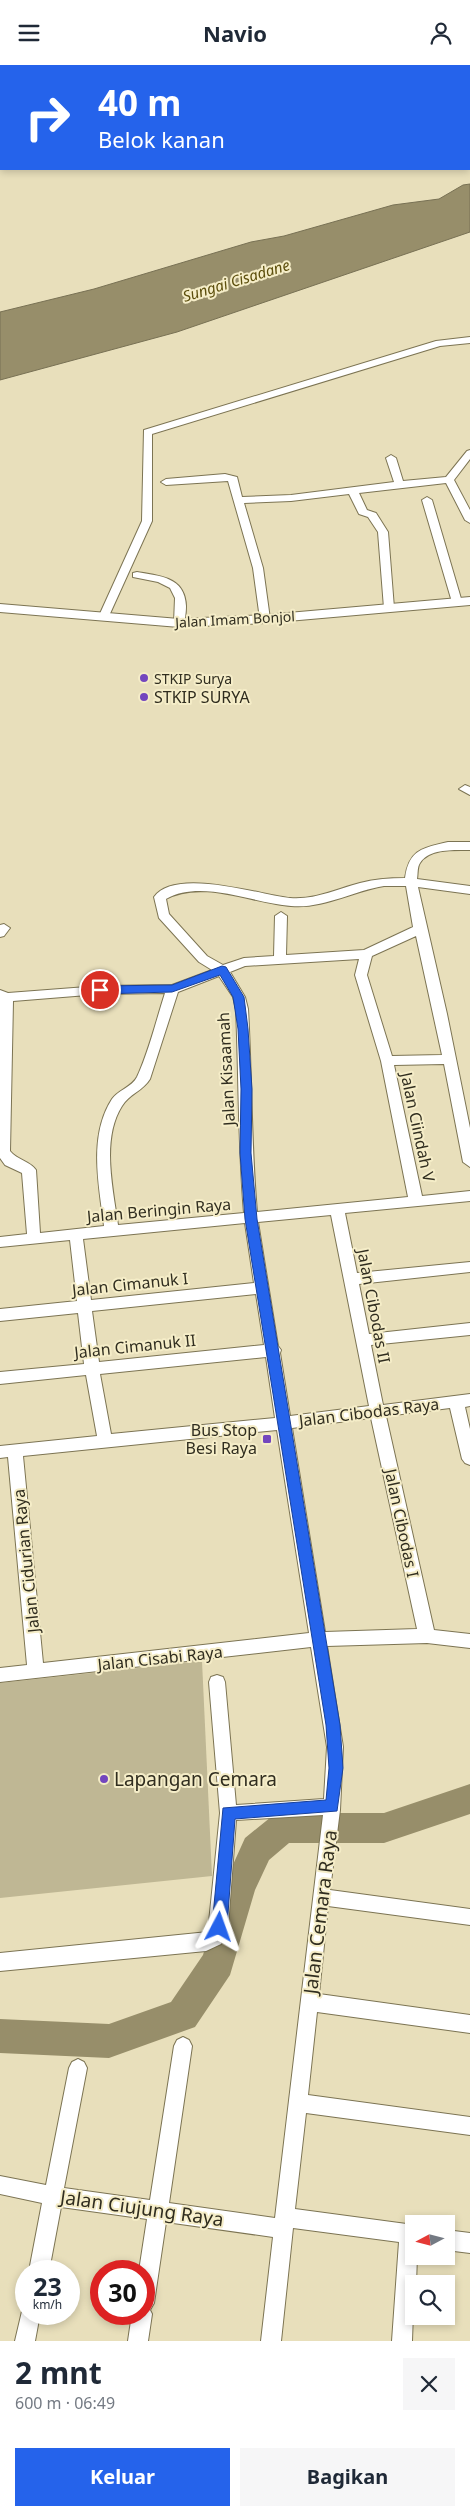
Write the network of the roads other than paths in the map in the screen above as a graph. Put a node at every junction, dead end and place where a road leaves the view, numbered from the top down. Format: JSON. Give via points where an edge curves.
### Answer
{"nodes":[{"id":1,"x":470,"y":340,"type":"edge"},
{"id":2,"x":470,"y":453,"type":"edge"},
{"id":3,"x":391,"y":458,"type":"dead end"},
{"id":4,"x":449,"y":480,"type":"junction"},
{"id":5,"x":166,"y":482,"type":"dead end"},
{"id":6,"x":398,"y":484,"type":"junction"},
{"id":7,"x":353,"y":491,"type":"junction"},
{"id":8,"x":428,"y":500,"type":"dead end"},
{"id":9,"x":238,"y":501,"type":"junction"},
{"id":10,"x":470,"y":520,"type":"edge"},
{"id":11,"x":137,"y":575,"type":"dead end"},
{"id":12,"x":464,"y":602,"type":"edge"},
{"id":13,"x":0,"y":608,"type":"edge"},
{"id":14,"x":389,"y":608,"type":"junction"},
{"id":15,"x":104,"y":618,"type":"junction"},
{"id":16,"x":265,"y":619,"type":"junction"},
{"id":17,"x":179,"y":623,"type":"junction"},
{"id":18,"x":470,"y":845,"type":"edge"},
{"id":19,"x":411,"y":881,"type":"junction"},
{"id":20,"x":470,"y":890,"type":"edge"},
{"id":21,"x":281,"y":916,"type":"dead end"},
{"id":22,"x":420,"y":929,"type":"junction"},
{"id":23,"x":366,"y":954,"type":"junction"},
{"id":24,"x":280,"y":960,"type":"junction"},
{"id":25,"x":222,"y":970,"type":"junction"},
{"id":26,"x":172,"y":989,"type":"junction"},
{"id":27,"x":4,"y":995,"type":"edge"},
{"id":28,"x":448,"y":1059,"type":"junction"},
{"id":29,"x":387,"y":1061,"type":"junction"},
{"id":30,"x":2,"y":1102,"type":"edge"},
{"id":31,"x":466,"y":1131,"type":"edge"},
{"id":32,"x":470,"y":1162,"type":"edge"},
{"id":33,"x":470,"y":1196,"type":"edge"},
{"id":34,"x":416,"y":1201,"type":"junction"},
{"id":35,"x":337,"y":1209,"type":"junction"},
{"id":36,"x":251,"y":1219,"type":"junction"},
{"id":37,"x":112,"y":1232,"type":"junction"},
{"id":38,"x":76,"y":1235,"type":"junction"},
{"id":39,"x":34,"y":1239,"type":"junction"},
{"id":40,"x":0,"y":1242,"type":"edge"},
{"id":41,"x":470,"y":1267,"type":"edge"},
{"id":42,"x":351,"y":1279,"type":"junction"},
{"id":43,"x":263,"y":1288,"type":"junction"},
{"id":44,"x":86,"y":1306,"type":"junction"},
{"id":45,"x":0,"y":1315,"type":"edge"},
{"id":46,"x":470,"y":1329,"type":"edge"},
{"id":47,"x":363,"y":1340,"type":"junction"},
{"id":48,"x":274,"y":1350,"type":"junction"},
{"id":49,"x":92,"y":1368,"type":"junction"},
{"id":50,"x":0,"y":1378,"type":"edge"},
{"id":51,"x":463,"y":1401,"type":"edge"},
{"id":52,"x":377,"y":1410,"type":"junction"},
{"id":53,"x":284,"y":1423,"type":"junction"},
{"id":54,"x":105,"y":1441,"type":"junction"},
{"id":55,"x":8,"y":1452,"type":"edge"},
{"id":56,"x":470,"y":1459,"type":"edge"},
{"id":57,"x":427,"y":1636,"type":"junction"},
{"id":58,"x":319,"y":1639,"type":"junction"},
{"id":59,"x":470,"y":1641,"type":"edge"},
{"id":60,"x":36,"y":1671,"type":"junction"},
{"id":61,"x":0,"y":1675,"type":"edge"},
{"id":62,"x":216,"y":1682,"type":"dead end"},
{"id":63,"x":332,"y":1808,"type":"junction"},
{"id":64,"x":228,"y":1813,"type":"junction"},
{"id":65,"x":321,"y":1897,"type":"junction"},
{"id":66,"x":470,"y":1917,"type":"edge"},
{"id":67,"x":0,"y":1962,"type":"edge"},
{"id":68,"x":309,"y":2002,"type":"junction"},
{"id":69,"x":470,"y":2024,"type":"edge"},
{"id":70,"x":183,"y":2046,"type":"dead end"},
{"id":71,"x":78,"y":2068,"type":"dead end"},
{"id":72,"x":298,"y":2103,"type":"junction"},
{"id":73,"x":470,"y":2126,"type":"edge"},
{"id":74,"x":0,"y":2185,"type":"edge"},
{"id":75,"x":53,"y":2196,"type":"junction"},
{"id":76,"x":158,"y":2211,"type":"junction"},
{"id":77,"x":284,"y":2223,"type":"junction"},
{"id":78,"x":405,"y":2234,"type":"edge"},
{"id":79,"x":455,"y":2241,"type":"edge"},
{"id":80,"x":470,"y":2243,"type":"edge"},
{"id":81,"x":41,"y":2260,"type":"edge"},
{"id":82,"x":151,"y":2260,"type":"edge"},
{"id":83,"x":409,"y":2265,"type":"edge"},
{"id":84,"x":28,"y":2325,"type":"edge"},
{"id":85,"x":140,"y":2325,"type":"edge"},
{"id":86,"x":25,"y":2341,"type":"edge"},
{"id":87,"x":138,"y":2341,"type":"edge"},
{"id":88,"x":271,"y":2341,"type":"edge"},
{"id":89,"x":402,"y":2341,"type":"edge"}],
"edges":[{"from":1,"to":15,"type":"street","via":[[438,343],[146,432],[147,521]]},
{"from":2,"to":4,"type":"street"},
{"from":3,"to":6,"type":"street"},
{"from":4,"to":6,"type":"street"},
{"from":4,"to":10,"type":"street"},
{"from":5,"to":9,"type":"street","via":[[232,477]]},
{"from":6,"to":7,"type":"street"},
{"from":7,"to":9,"type":"street"},
{"from":7,"to":14,"type":"street","via":[[363,512],[372,515],[383,532]]},
{"from":8,"to":12,"type":"street"},
{"from":9,"to":16,"type":"street","via":[[258,568]]},
{"from":11,"to":17,"type":"street","via":[[175,585],[180,592]]},
{"from":12,"to":14,"type":"main road","name":"Jalan Imam Bonjol"},
{"from":13,"to":15,"type":"main road","name":"Jalan Imam Bonjol"},
{"from":14,"to":16,"type":"main road","name":"Jalan Imam Bonjol"},
{"from":15,"to":17,"type":"main road","name":"Jalan Imam Bonjol"},
{"from":16,"to":17,"type":"main road","name":"Jalan Imam Bonjol"},
{"from":18,"to":19,"type":"street","via":[[448,846],[420,856],[413,863]]},
{"from":19,"to":20,"type":"street"},
{"from":19,"to":22,"type":"street"},
{"from":19,"to":25,"type":"street","name":"Jalan Kisaamah","via":[[369,884],[308,903],[198,889],[165,893],[160,897],[163,915],[203,959]]},
{"from":21,"to":24,"type":"street"},
{"from":22,"to":23,"type":"street"},
{"from":22,"to":28,"type":"street","via":[[441,1014]]},
{"from":23,"to":24,"type":"street"},
{"from":23,"to":29,"type":"street","via":[[360,975]]},
{"from":24,"to":25,"type":"street","via":[[244,962]]},
{"from":25,"to":26,"type":"street"},
{"from":25,"to":36,"type":"street","name":"Jalan Kisaamah","via":[[234,986],[242,1009],[245,1153]]},
{"from":26,"to":27,"type":"street"},
{"from":26,"to":37,"type":"street","via":[[143,1079],[140,1085],[118,1101],[110,1117],[105,1169]]},
{"from":27,"to":30,"type":"street"},
{"from":28,"to":29,"type":"street","name":"Jalan Ciindah V"},
{"from":28,"to":31,"type":"street"},
{"from":29,"to":34,"type":"street","name":"Jalan Ciindah V"},
{"from":30,"to":39,"type":"street","via":[[3,1152],[10,1161],[29,1170]]},
{"from":31,"to":32,"type":"street"},
{"from":33,"to":34,"type":"street","name":"Jalan Beringin Raya"},
{"from":34,"to":35,"type":"street","name":"Jalan Beringin Raya"},
{"from":35,"to":36,"type":"street","name":"Jalan Beringin Raya"},
{"from":35,"to":42,"type":"street","name":"Jalan Cibodas II"},
{"from":36,"to":37,"type":"street","name":"Jalan Beringin Raya"},
{"from":36,"to":43,"type":"street","name":"Jalan Cemara Raya"},
{"from":37,"to":38,"type":"street","name":"Jalan Beringin Raya"},
{"from":38,"to":39,"type":"street","name":"Jalan Beringin Raya"},
{"from":38,"to":44,"type":"street"},
{"from":39,"to":40,"type":"street","name":"Jalan Beringin Raya"},
{"from":41,"to":42,"type":"street"},
{"from":42,"to":47,"type":"street","name":"Jalan Cibodas II"},
{"from":43,"to":44,"type":"street","name":"Jalan Cimanuk I"},
{"from":43,"to":48,"type":"street","name":"Jalan Cemara Raya"},
{"from":44,"to":45,"type":"street","name":"Jalan Cimanuk I"},
{"from":44,"to":49,"type":"street"},
{"from":46,"to":47,"type":"street"},
{"from":47,"to":52,"type":"street","name":"Jalan Cibodas II"},
{"from":48,"to":49,"type":"street","name":"Jalan Cimanuk II"},
{"from":48,"to":53,"type":"street","name":"Jalan Cemara Raya"},
{"from":49,"to":50,"type":"street","name":"Jalan Cimanuk II"},
{"from":49,"to":54,"type":"street"},
{"from":51,"to":52,"type":"street","name":"Jalan Cibodas Raya"},
{"from":51,"to":56,"type":"street"},
{"from":52,"to":53,"type":"street","name":"Jalan Cibodas Raya"},
{"from":52,"to":57,"type":"street","name":"Jalan Cibodas I"},
{"from":53,"to":54,"type":"street","name":"Jalan Cibodas Raya"},
{"from":53,"to":58,"type":"street","name":"Jalan Cemara Raya"},
{"from":54,"to":55,"type":"street","name":"Jalan Cibodas Raya"},
{"from":55,"to":60,"type":"street","name":"Jalan Cidurian Raya"},
{"from":57,"to":58,"type":"street"},
{"from":57,"to":59,"type":"street"},
{"from":58,"to":60,"type":"street","name":"Jalan Cisabi Raya"},
{"from":58,"to":63,"type":"street","name":"Jalan Cemara Raya","via":[[335,1747]]},
{"from":60,"to":61,"type":"street","name":"Jalan Cisabi Raya"},
{"from":62,"to":64,"type":"street"},
{"from":63,"to":64,"type":"street"},
{"from":63,"to":65,"type":"street","name":"Jalan Cemara Raya"},
{"from":64,"to":67,"type":"street","via":[[219,1932],[213,1940]]},
{"from":65,"to":66,"type":"street"},
{"from":65,"to":68,"type":"street","name":"Jalan Cemara Raya"},
{"from":68,"to":69,"type":"street"},
{"from":68,"to":72,"type":"street","name":"Jalan Cemara Raya"},
{"from":70,"to":76,"type":"street"},
{"from":71,"to":75,"type":"street"},
{"from":72,"to":73,"type":"street"},
{"from":72,"to":77,"type":"street","name":"Jalan Cemara Raya"},
{"from":74,"to":75,"type":"street","name":"Jalan Ciujung Raya"},
{"from":75,"to":76,"type":"street","name":"Jalan Ciujung Raya"},
{"from":75,"to":81,"type":"street"},
{"from":76,"to":77,"type":"street","name":"Jalan Ciujung Raya"},
{"from":76,"to":82,"type":"street"},
{"from":77,"to":78,"type":"street","name":"Jalan Ciujung Raya"},
{"from":77,"to":88,"type":"street","name":"Jalan Cemara Raya"},
{"from":79,"to":80,"type":"street"},
{"from":83,"to":89,"type":"street"},
{"from":84,"to":86,"type":"street"},
{"from":85,"to":87,"type":"street"}]}
